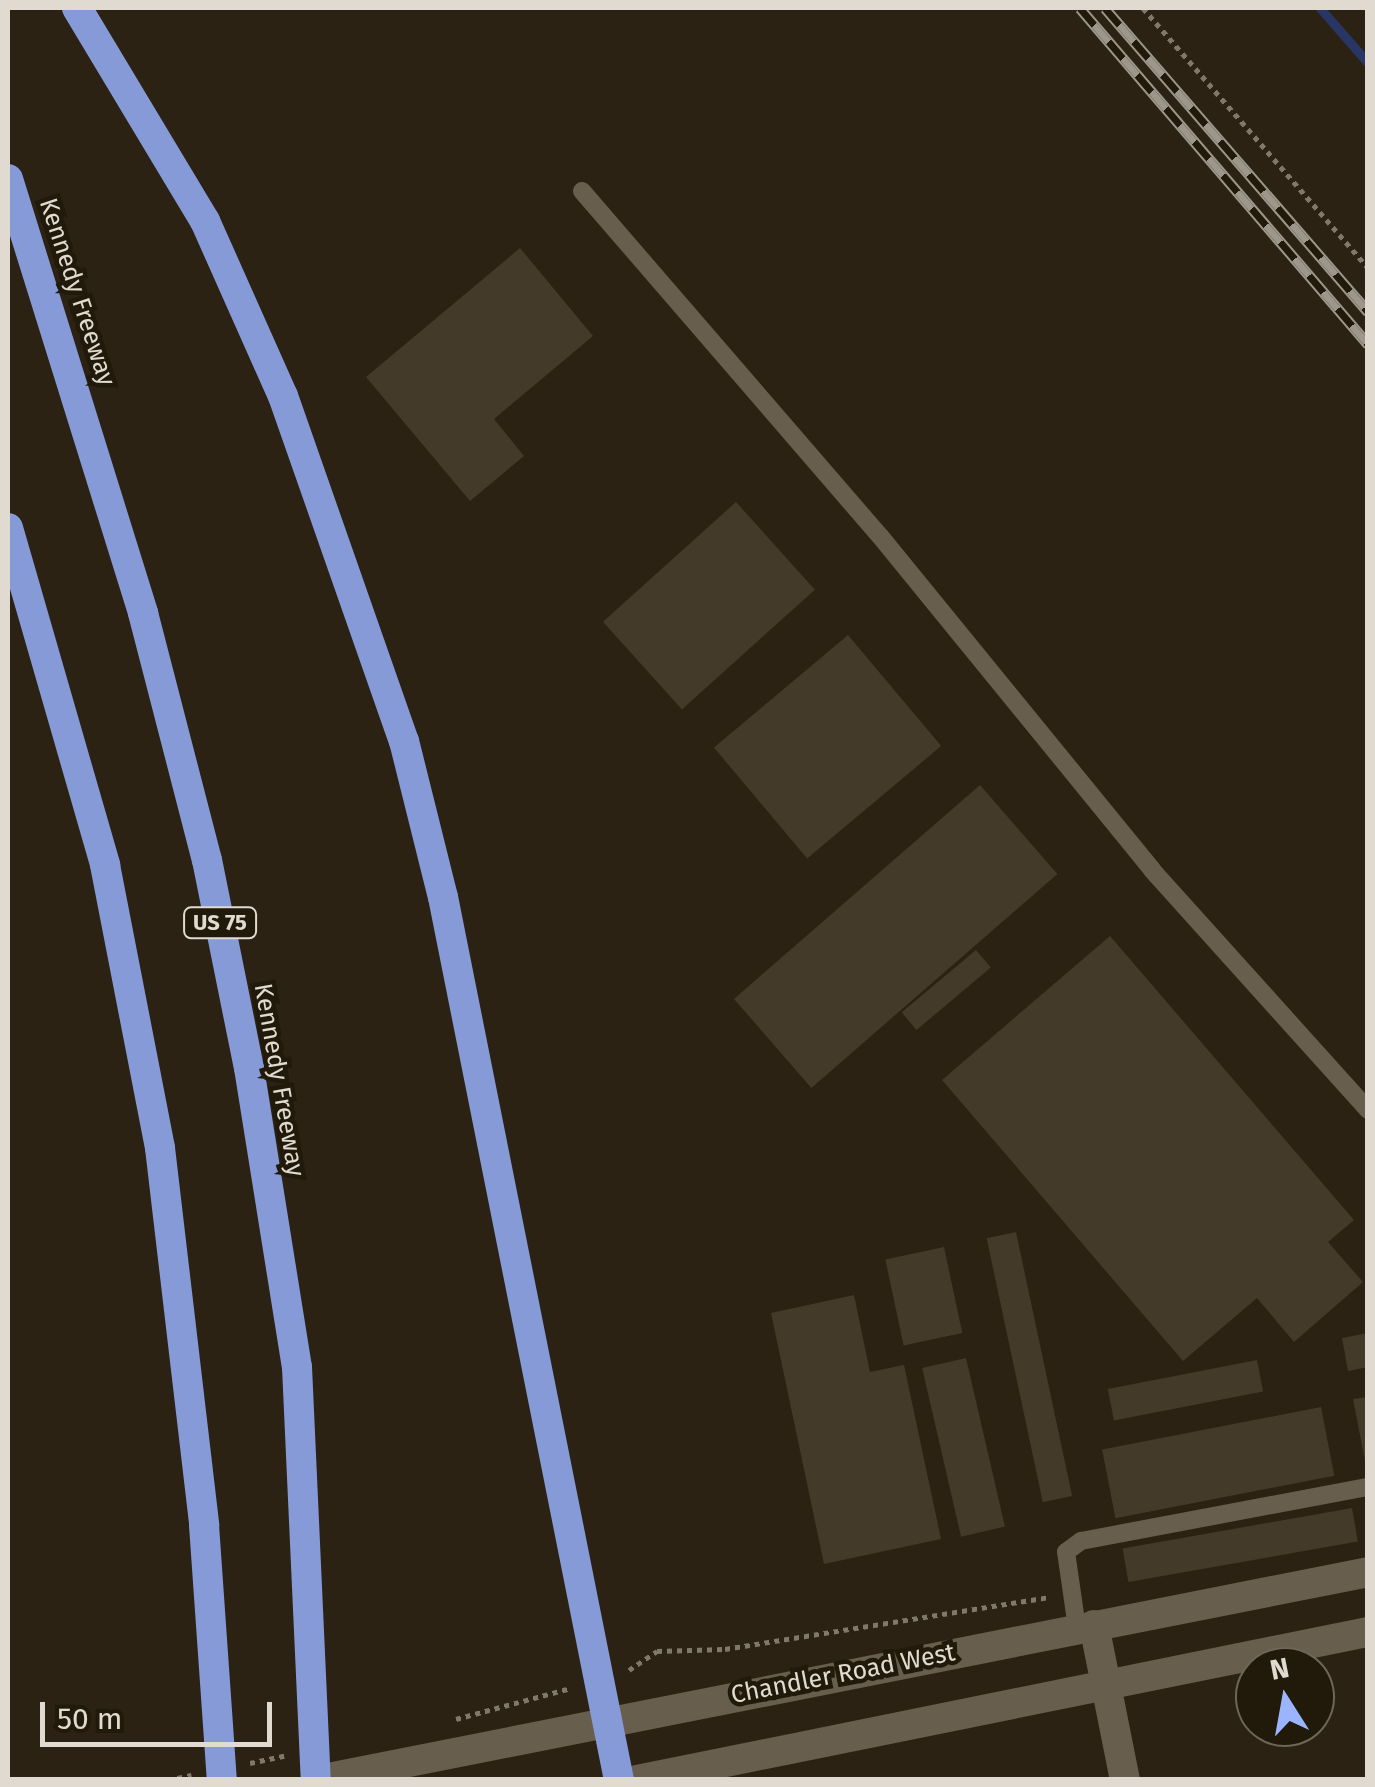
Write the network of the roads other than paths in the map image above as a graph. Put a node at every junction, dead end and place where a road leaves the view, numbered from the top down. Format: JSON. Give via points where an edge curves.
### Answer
{"nodes":[{"id":1,"x":78,"y":8,"type":"edge"},
{"id":2,"x":8,"y":179,"type":"edge"},
{"id":3,"x":582,"y":191,"type":"dead end"},
{"id":4,"x":8,"y":528,"type":"edge"},
{"id":5,"x":1368,"y":1110,"type":"edge"},
{"id":6,"x":1368,"y":1487,"type":"edge"},
{"id":7,"x":1368,"y":1572,"type":"edge"},
{"id":8,"x":1086,"y":1626,"type":"junction"},
{"id":9,"x":1368,"y":1632,"type":"edge"},
{"id":10,"x":1106,"y":1684,"type":"junction"},
{"id":11,"x":608,"y":1722,"type":"junction"},
{"id":12,"x":312,"y":1770,"type":"edge"},
{"id":13,"x":220,"y":1772,"type":"edge"},
{"id":14,"x":619,"y":1780,"type":"edge"},
{"id":15,"x":638,"y":1780,"type":"edge"},
{"id":16,"x":1126,"y":1780,"type":"edge"}],
"edges":[{"from":1,"to":11,"type":"highway","via":[[206,221],[268,361],[404,741],[443,897]]},
{"from":2,"to":12,"type":"highway","name":"Kennedy Freeway","number":"US 75","via":[[64,341],[207,860],[296,1367],[314,1690]]},
{"from":3,"to":5,"type":"lane","via":[[880,536],[1152,870]]},
{"from":4,"to":13,"type":"highway","via":[[105,865],[160,1148],[219,1700]]},
{"from":6,"to":8,"type":"lane","via":[[1082,1542],[1066,1552],[1071,1598]]},
{"from":7,"to":8,"type":"main road","name":"Chandler Road West"},
{"from":8,"to":10,"type":"main road"},
{"from":8,"to":11,"type":"main road","name":"Chandler Road West"},
{"from":9,"to":10,"type":"main road"},
{"from":10,"to":15,"type":"main road"},
{"from":10,"to":16,"type":"main road"},
{"from":11,"to":12,"type":"main road","name":"Chandler Road West"},
{"from":11,"to":14,"type":"highway"}]}
